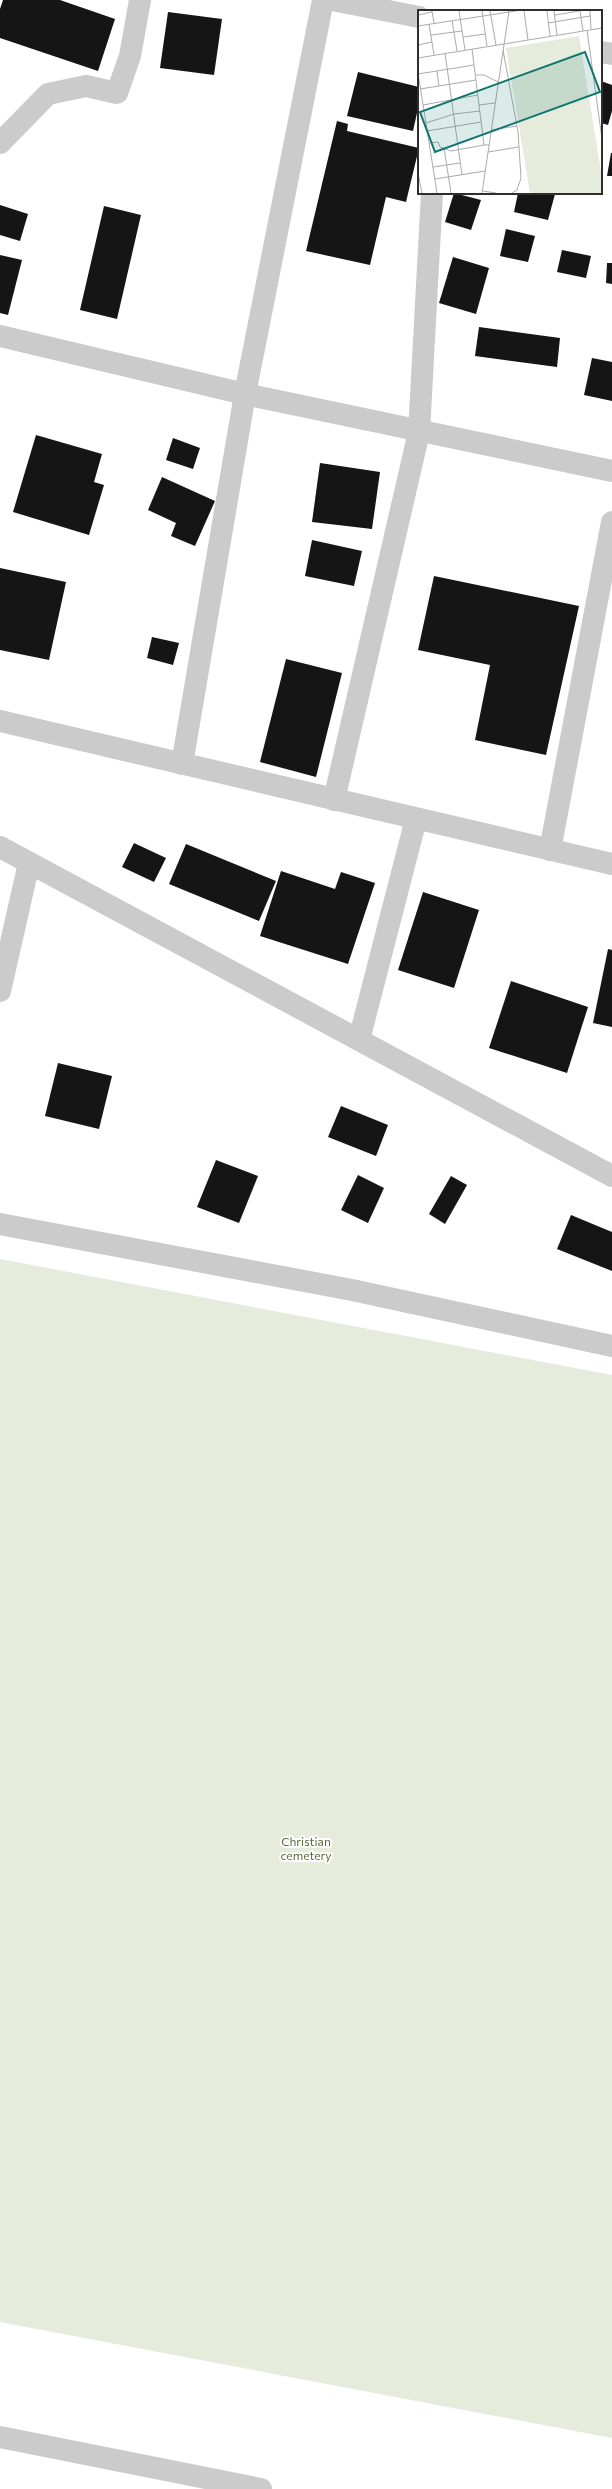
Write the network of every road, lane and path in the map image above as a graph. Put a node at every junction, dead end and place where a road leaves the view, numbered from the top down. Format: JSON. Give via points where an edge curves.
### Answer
{"nodes":[{"id":1,"x":140,"y":0,"type":"edge"},
{"id":2,"x":323,"y":0,"type":"edge"},
{"id":3,"x":332,"y":0,"type":"edge"},
{"id":4,"x":418,"y":17,"type":"edge"},
{"id":5,"x":602,"y":52,"type":"edge"},
{"id":6,"x":612,"y":54,"type":"edge"},
{"id":7,"x":3,"y":137,"type":"edge"},
{"id":8,"x":432,"y":194,"type":"edge"},
{"id":9,"x":0,"y":336,"type":"edge"},
{"id":10,"x":245,"y":394,"type":"junction"},
{"id":11,"x":419,"y":432,"type":"junction"},
{"id":12,"x":612,"y":471,"type":"edge"},
{"id":13,"x":612,"y":522,"type":"edge"},
{"id":14,"x":0,"y":721,"type":"edge"},
{"id":15,"x":182,"y":764,"type":"junction"},
{"id":16,"x":334,"y":800,"type":"junction"},
{"id":17,"x":416,"y":819,"type":"junction"},
{"id":18,"x":0,"y":847,"type":"edge"},
{"id":19,"x":550,"y":850,"type":"junction"},
{"id":20,"x":29,"y":863,"type":"junction"},
{"id":21,"x":612,"y":864,"type":"edge"},
{"id":22,"x":0,"y":991,"type":"edge"},
{"id":23,"x":359,"y":1040,"type":"junction"},
{"id":24,"x":612,"y":1176,"type":"edge"},
{"id":25,"x":0,"y":1224,"type":"edge"},
{"id":26,"x":612,"y":1346,"type":"edge"},
{"id":27,"x":0,"y":2437,"type":"edge"},
{"id":28,"x":261,"y":2489,"type":"edge"}],
"edges":[{"from":1,"to":7,"type":"street","via":[[130,56],[117,93],[86,86],[48,94]]},
{"from":2,"to":10,"type":"street"},
{"from":3,"to":4,"type":"street"},
{"from":5,"to":6,"type":"street"},
{"from":8,"to":11,"type":"street"},
{"from":9,"to":10,"type":"street"},
{"from":10,"to":11,"type":"street"},
{"from":10,"to":15,"type":"street"},
{"from":11,"to":12,"type":"street"},
{"from":11,"to":16,"type":"street"},
{"from":13,"to":19,"type":"street"},
{"from":14,"to":15,"type":"street"},
{"from":15,"to":16,"type":"street"},
{"from":16,"to":17,"type":"street"},
{"from":17,"to":19,"type":"street"},
{"from":17,"to":23,"type":"street"},
{"from":18,"to":20,"type":"street"},
{"from":19,"to":21,"type":"street"},
{"from":20,"to":22,"type":"street"},
{"from":20,"to":23,"type":"street"},
{"from":23,"to":24,"type":"street"},
{"from":25,"to":26,"type":"street","via":[[352,1290]]},
{"from":27,"to":28,"type":"street"}]}
